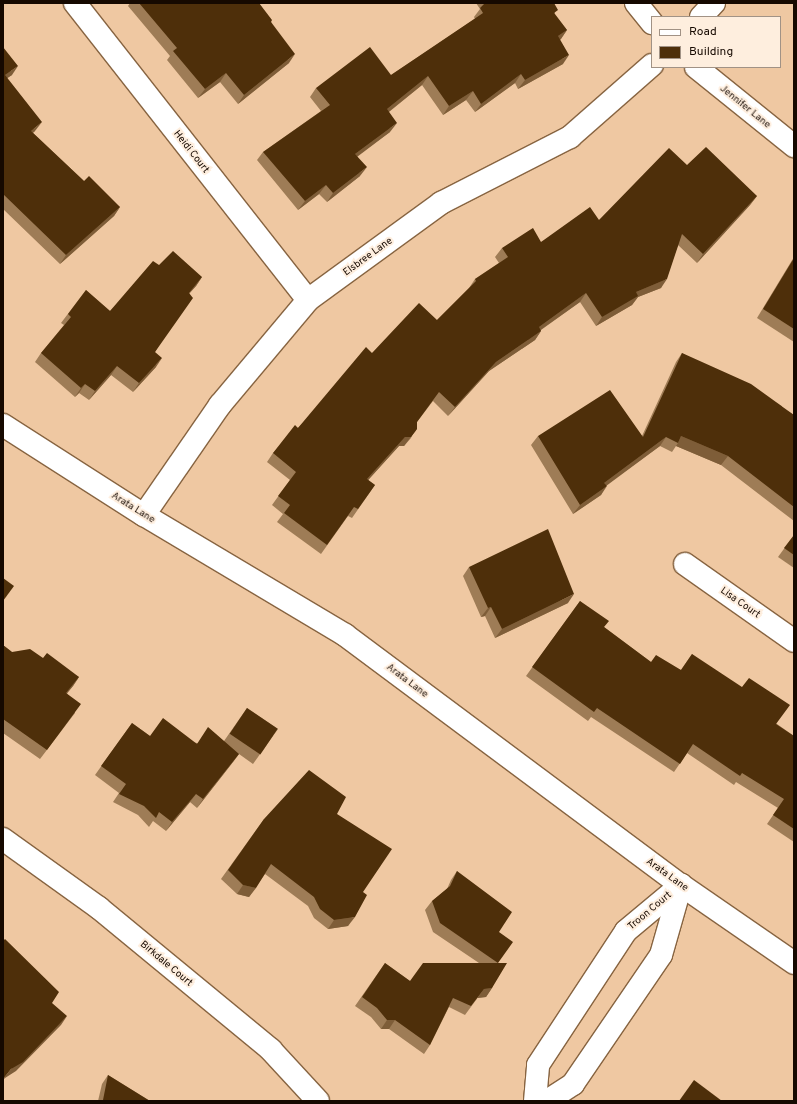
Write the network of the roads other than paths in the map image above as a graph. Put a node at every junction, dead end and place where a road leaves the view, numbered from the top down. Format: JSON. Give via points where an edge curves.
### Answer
{"nodes":[{"id":1,"x":75,"y":3,"type":"edge"},
{"id":2,"x":636,"y":3,"type":"edge"},
{"id":3,"x":714,"y":3,"type":"edge"},
{"id":4,"x":702,"y":16,"type":"edge"},
{"id":5,"x":651,"y":22,"type":"edge"},
{"id":6,"x":651,"y":66,"type":"edge"},
{"id":7,"x":697,"y":68,"type":"edge"},
{"id":8,"x":794,"y":146,"type":"edge"},
{"id":9,"x":308,"y":300,"type":"junction"},
{"id":10,"x":3,"y":425,"type":"edge"},
{"id":11,"x":144,"y":515,"type":"junction"},
{"id":12,"x":685,"y":564,"type":"dead end"},
{"id":13,"x":794,"y":641,"type":"edge"},
{"id":14,"x":3,"y":838,"type":"edge"},
{"id":15,"x":681,"y":885,"type":"junction"},
{"id":16,"x":794,"y":963,"type":"edge"},
{"id":17,"x":318,"y":1101,"type":"edge"},
{"id":18,"x":535,"y":1101,"type":"edge"},
{"id":19,"x":547,"y":1101,"type":"edge"}],
"edges":[{"from":1,"to":9,"type":"street","name":"Heidi Court"},
{"from":2,"to":5,"type":"street"},
{"from":3,"to":4,"type":"street"},
{"from":6,"to":9,"type":"street","name":"Elsbree Lane","via":[[570,137],[441,204]]},
{"from":7,"to":8,"type":"street","name":"Jennifer Lane"},
{"from":9,"to":11,"type":"street","name":"Elsbree Lane","via":[[220,405]]},
{"from":10,"to":11,"type":"street","name":"Arata Lane"},
{"from":11,"to":15,"type":"street","name":"Arata Lane","via":[[345,635]]},
{"from":12,"to":13,"type":"street","name":"Lisa Court"},
{"from":14,"to":17,"type":"street","name":"Birkdale Court","via":[[99,908],[271,1050]]},
{"from":15,"to":16,"type":"street","name":"Arata Lane"},
{"from":15,"to":18,"type":"street","name":"Troon Court","via":[[626,931],[538,1065]]},
{"from":15,"to":19,"type":"street","name":"Troon Court","via":[[661,955],[573,1084]]}]}
